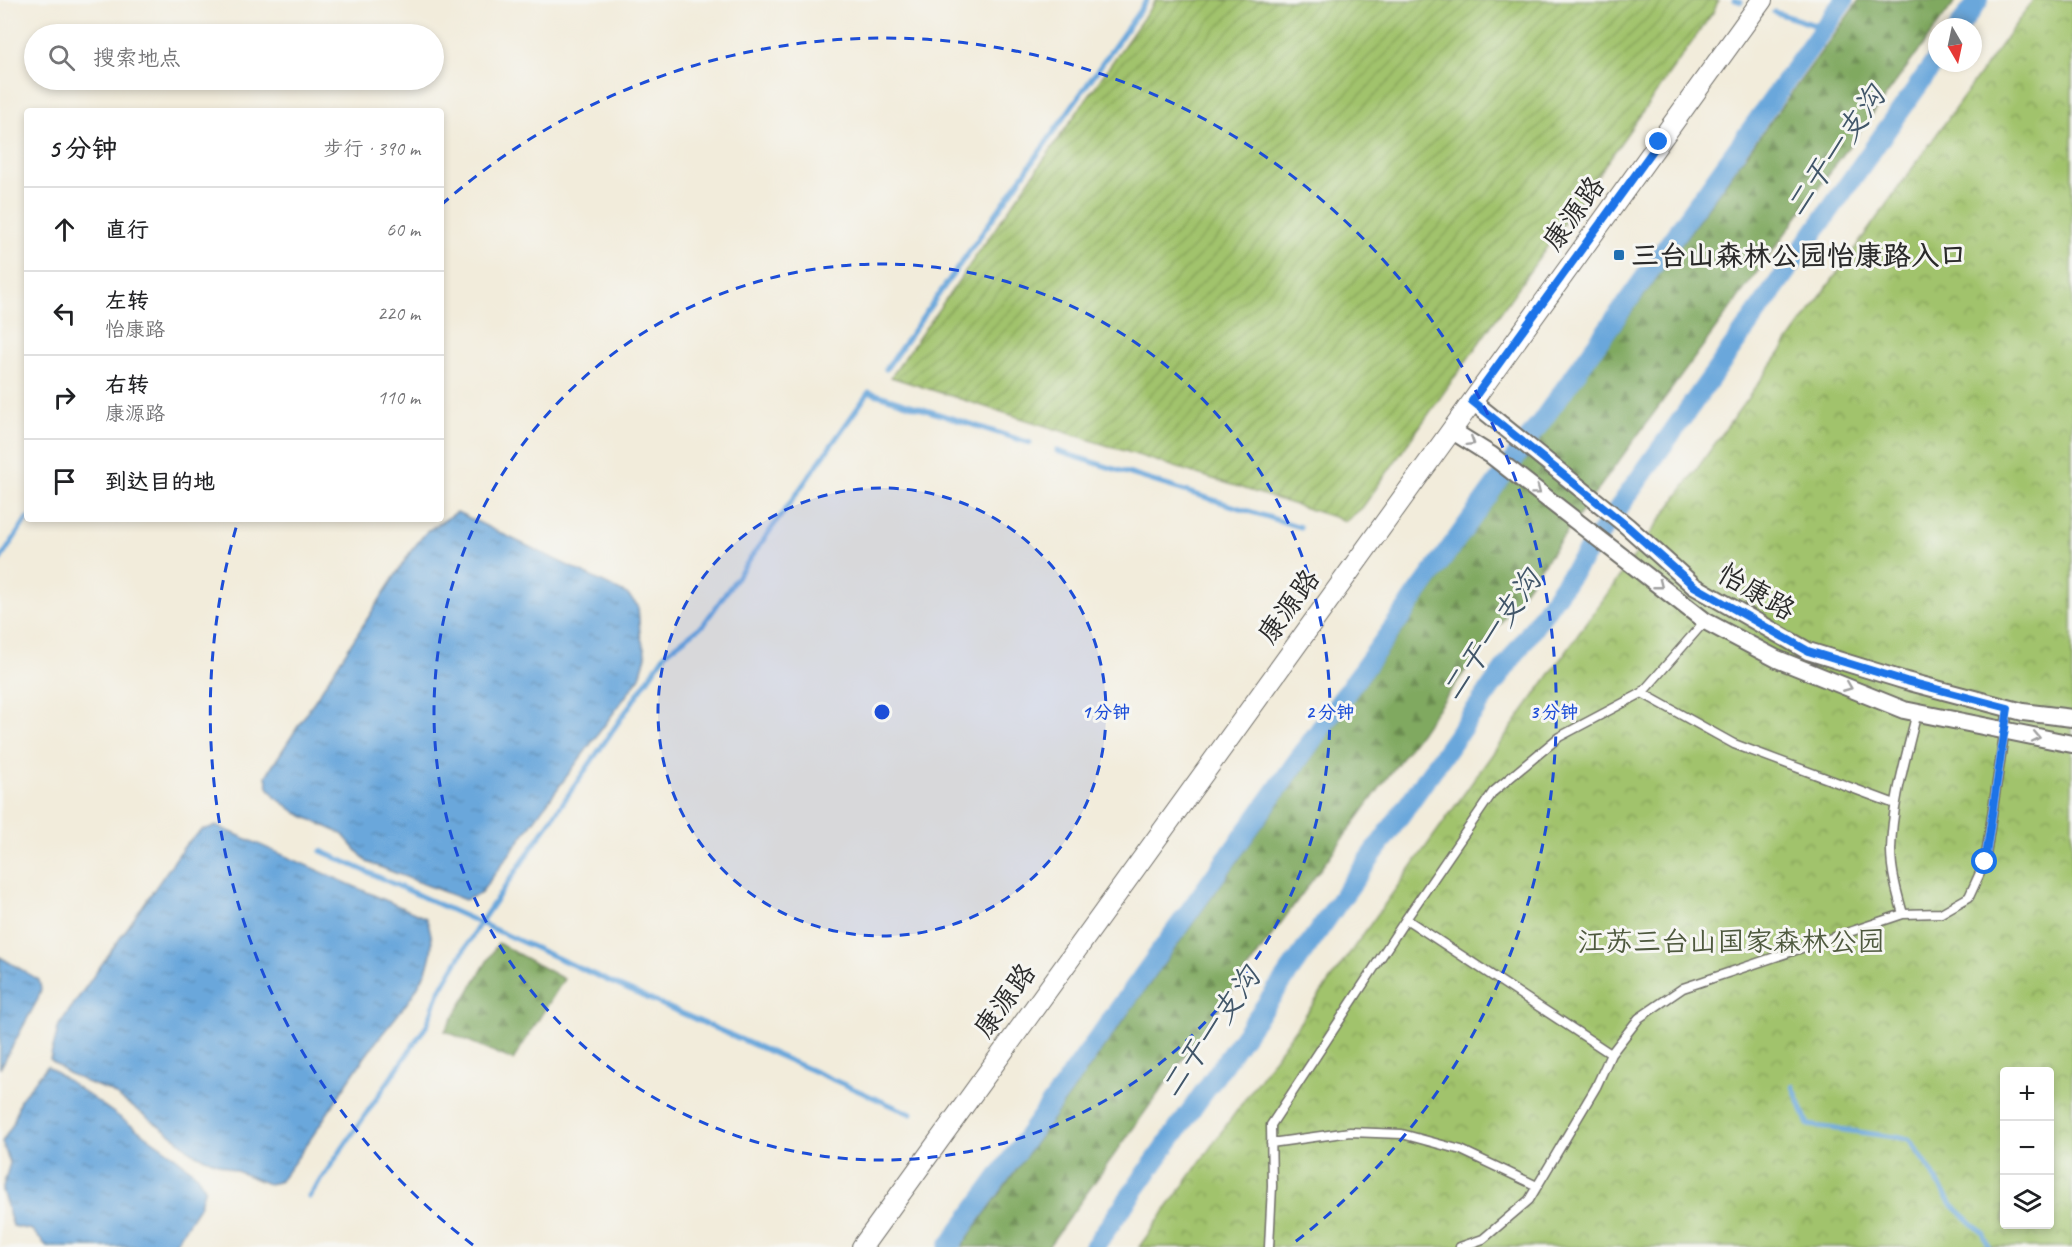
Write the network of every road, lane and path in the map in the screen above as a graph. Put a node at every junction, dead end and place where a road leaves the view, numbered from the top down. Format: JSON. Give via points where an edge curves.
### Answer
{"nodes":[{"id":1,"x":1762,"y":0,"type":"edge"},
{"id":2,"x":1472,"y":401,"type":"junction"},
{"id":3,"x":1451,"y":430,"type":"junction"},
{"id":4,"x":1705,"y":621,"type":"junction"},
{"id":5,"x":1830,"y":658,"type":"junction"},
{"id":6,"x":1821,"y":677,"type":"junction"},
{"id":7,"x":1642,"y":693,"type":"junction"},
{"id":8,"x":2008,"y":708,"type":"junction"},
{"id":9,"x":1917,"y":712,"type":"junction"},
{"id":10,"x":2072,"y":718,"type":"edge"},
{"id":11,"x":2005,"y":731,"type":"junction"},
{"id":12,"x":2072,"y":744,"type":"edge"},
{"id":13,"x":1895,"y":804,"type":"junction"},
{"id":14,"x":1903,"y":914,"type":"junction"},
{"id":15,"x":1406,"y":920,"type":"junction"},
{"id":16,"x":1611,"y":1054,"type":"junction"},
{"id":17,"x":1271,"y":1143,"type":"junction"},
{"id":18,"x":1537,"y":1186,"type":"junction"},
{"id":19,"x":862,"y":1247,"type":"edge"},
{"id":20,"x":1269,"y":1247,"type":"edge"},
{"id":21,"x":1460,"y":1247,"type":"edge"}],
"edges":[{"from":1,"to":2,"type":"street","name":"康源路"},
{"from":2,"to":3,"type":"street","name":"康源路"},
{"from":2,"to":5,"type":"street","name":"怡康路","via":[[1627,526],[1694,586],[1808,651]]},
{"from":3,"to":4,"type":"street","name":"怡康路","one_way":true,"via":[[1491,455]]},
{"from":3,"to":19,"type":"street","name":"康源路"},
{"from":4,"to":6,"type":"street","name":"怡康路"},
{"from":4,"to":7,"type":"lane"},
{"from":5,"to":6,"type":"lane"},
{"from":5,"to":8,"type":"street","name":"怡康路"},
{"from":6,"to":9,"type":"street","name":"怡康路","one_way":true},
{"from":7,"to":13,"type":"lane","via":[[1734,744]]},
{"from":7,"to":15,"type":"lane","via":[[1559,736],[1493,792]]},
{"from":8,"to":10,"type":"street","name":"怡康路"},
{"from":8,"to":11,"type":"lane"},
{"from":9,"to":11,"type":"street","name":"怡康路"},
{"from":9,"to":13,"type":"lane"},
{"from":11,"to":12,"type":"street","name":"怡康路","one_way":true},
{"from":11,"to":14,"type":"lane","via":[[1985,862],[1970,897],[1941,913]]},
{"from":13,"to":14,"type":"lane","via":[[1891,852]]},
{"from":14,"to":16,"type":"lane","via":[[1683,988],[1639,1018]]},
{"from":15,"to":16,"type":"lane"},
{"from":15,"to":17,"type":"lane","via":[[1271,1125]]},
{"from":16,"to":18,"type":"lane","via":[[1596,1087]]},
{"from":17,"to":18,"type":"lane","via":[[1350,1132],[1402,1134],[1461,1150]]},
{"from":17,"to":20,"type":"lane"},
{"from":18,"to":21,"type":"lane","via":[[1528,1200],[1483,1239]]}]}
